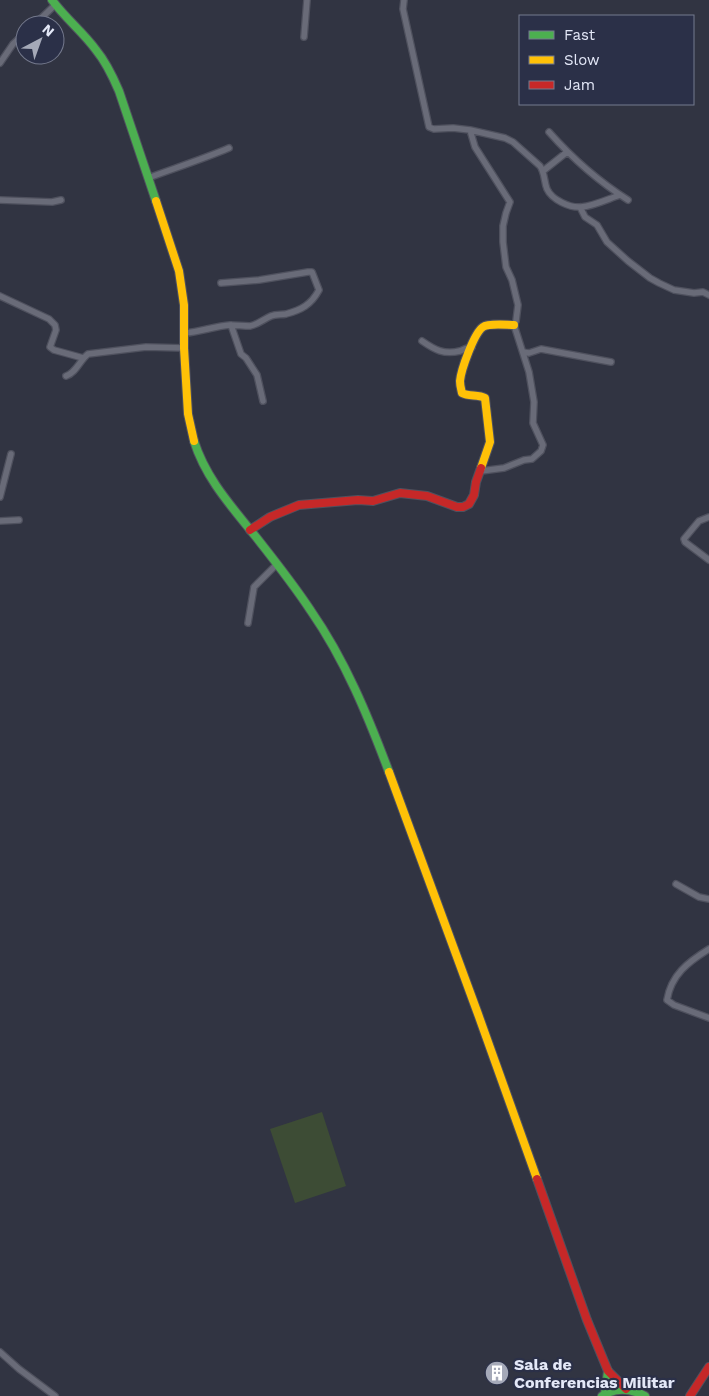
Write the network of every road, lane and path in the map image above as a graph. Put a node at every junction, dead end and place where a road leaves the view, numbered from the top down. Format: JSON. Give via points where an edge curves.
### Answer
{"nodes":[{"id":1,"x":307,"y":0,"type":"edge"},
{"id":2,"x":404,"y":0,"type":"edge"},
{"id":3,"x":54,"y":2,"type":"edge"},
{"id":4,"x":43,"y":15,"type":"edge"},
{"id":5,"x":304,"y":37,"type":"dead end"},
{"id":6,"x":15,"y":42,"type":"edge"},
{"id":7,"x":0,"y":63,"type":"edge"},
{"id":8,"x":470,"y":130,"type":"junction"},
{"id":9,"x":549,"y":132,"type":"dead end"},
{"id":10,"x":229,"y":148,"type":"dead end"},
{"id":11,"x":567,"y":152,"type":"junction"},
{"id":12,"x":543,"y":171,"type":"junction"},
{"id":13,"x":148,"y":178,"type":"junction"},
{"id":14,"x":620,"y":195,"type":"junction"},
{"id":15,"x":0,"y":200,"type":"edge"},
{"id":16,"x":61,"y":200,"type":"dead end"},
{"id":17,"x":628,"y":200,"type":"dead end"},
{"id":18,"x":580,"y":207,"type":"junction"},
{"id":19,"x":221,"y":283,"type":"dead end"},
{"id":20,"x":709,"y":294,"type":"edge"},
{"id":21,"x":0,"y":296,"type":"edge"},
{"id":22,"x":231,"y":325,"type":"junction"},
{"id":23,"x":514,"y":325,"type":"junction"},
{"id":24,"x":185,"y":334,"type":"junction"},
{"id":25,"x":422,"y":341,"type":"dead end"},
{"id":26,"x":472,"y":347,"type":"junction"},
{"id":27,"x":184,"y":348,"type":"junction"},
{"id":28,"x":523,"y":352,"type":"junction"},
{"id":29,"x":83,"y":358,"type":"junction"},
{"id":30,"x":611,"y":362,"type":"dead end"},
{"id":31,"x":66,"y":376,"type":"dead end"},
{"id":32,"x":263,"y":401,"type":"dead end"},
{"id":33,"x":10,"y":454,"type":"dead end"},
{"id":34,"x":481,"y":471,"type":"junction"},
{"id":35,"x":0,"y":497,"type":"edge"},
{"id":36,"x":709,"y":517,"type":"edge"},
{"id":37,"x":18,"y":520,"type":"dead end"},
{"id":38,"x":0,"y":521,"type":"edge"},
{"id":39,"x":250,"y":530,"type":"junction"},
{"id":40,"x":709,"y":560,"type":"edge"},
{"id":41,"x":277,"y":564,"type":"junction"},
{"id":42,"x":248,"y":623,"type":"dead end"},
{"id":43,"x":676,"y":884,"type":"dead end"},
{"id":44,"x":709,"y":899,"type":"edge"},
{"id":45,"x":709,"y":949,"type":"edge"},
{"id":46,"x":709,"y":1018,"type":"edge"},
{"id":47,"x":0,"y":1352,"type":"edge"},
{"id":48,"x":709,"y":1366,"type":"edge"},
{"id":49,"x":608,"y":1371,"type":"junction"},
{"id":50,"x":626,"y":1389,"type":"junction"},
{"id":51,"x":692,"y":1394,"type":"edge"},
{"id":52,"x":603,"y":1395,"type":"edge"},
{"id":53,"x":55,"y":1396,"type":"edge"},
{"id":54,"x":645,"y":1396,"type":"edge"},
{"id":55,"x":685,"y":1396,"type":"edge"}],
"edges":[{"from":1,"to":5,"type":"street"},
{"from":2,"to":8,"type":"street","via":[[403,9],[429,127]]},
{"from":3,"to":4,"type":"street"},
{"from":3,"to":13,"type":"main road","via":[[108,68]]},
{"from":6,"to":7,"type":"street"},
{"from":8,"to":12,"type":"street","via":[[510,140]]},
{"from":8,"to":23,"type":"street","via":[[475,147],[510,202],[503,226],[503,242],[506,267],[518,305]]},
{"from":9,"to":11,"type":"street"},
{"from":10,"to":13,"type":"street"},
{"from":11,"to":12,"type":"street"},
{"from":11,"to":14,"type":"street"},
{"from":12,"to":18,"type":"street","via":[[551,195],[558,201]]},
{"from":13,"to":24,"type":"main road","via":[[178,271]]},
{"from":14,"to":17,"type":"street"},
{"from":14,"to":18,"type":"street"},
{"from":15,"to":16,"type":"street"},
{"from":18,"to":20,"type":"street","via":[[607,242],[650,278],[674,290]]},
{"from":19,"to":22,"type":"street","via":[[312,272],[319,290],[306,306],[276,314],[254,325]]},
{"from":21,"to":29,"type":"street","via":[[53,322],[56,330],[50,346],[54,350]]},
{"from":22,"to":24,"type":"street"},
{"from":22,"to":32,"type":"street","via":[[242,354],[257,375]]},
{"from":23,"to":26,"type":"main road","via":[[486,325],[479,331]]},
{"from":23,"to":28,"type":"street"},
{"from":24,"to":27,"type":"main road"},
{"from":25,"to":26,"type":"street","via":[[443,352]]},
{"from":26,"to":34,"type":"main road","via":[[460,373],[461,390],[467,395],[485,398],[490,442]]},
{"from":27,"to":29,"type":"street","via":[[146,347],[88,354]]},
{"from":27,"to":39,"type":"main road","via":[[188,414],[200,456],[213,482]]},
{"from":28,"to":30,"type":"street","via":[[541,349]]},
{"from":28,"to":34,"type":"street","via":[[534,402],[533,423],[541,440],[541,450],[532,459]]},
{"from":29,"to":31,"type":"street"},
{"from":33,"to":35,"type":"street"},
{"from":34,"to":39,"type":"main road","via":[[469,504],[463,507],[427,496],[400,493],[373,501],[299,505]]},
{"from":36,"to":40,"type":"street","via":[[699,521],[684,539]]},
{"from":37,"to":38,"type":"street"},
{"from":39,"to":41,"type":"main road"},
{"from":41,"to":42,"type":"street","via":[[254,587]]},
{"from":41,"to":49,"type":"main road","via":[[335,650],[370,722]]},
{"from":43,"to":44,"type":"street"},
{"from":45,"to":46,"type":"street","via":[[681,970],[673,980],[667,1000]]},
{"from":47,"to":53,"type":"street"},
{"from":48,"to":51,"type":"main road"},
{"from":49,"to":50,"type":"main road"},
{"from":49,"to":52,"type":"main road"},
{"from":50,"to":52,"type":"main road","via":[[615,1389]]},
{"from":50,"to":54,"type":"main road"},
{"from":51,"to":55,"type":"main road"}]}
